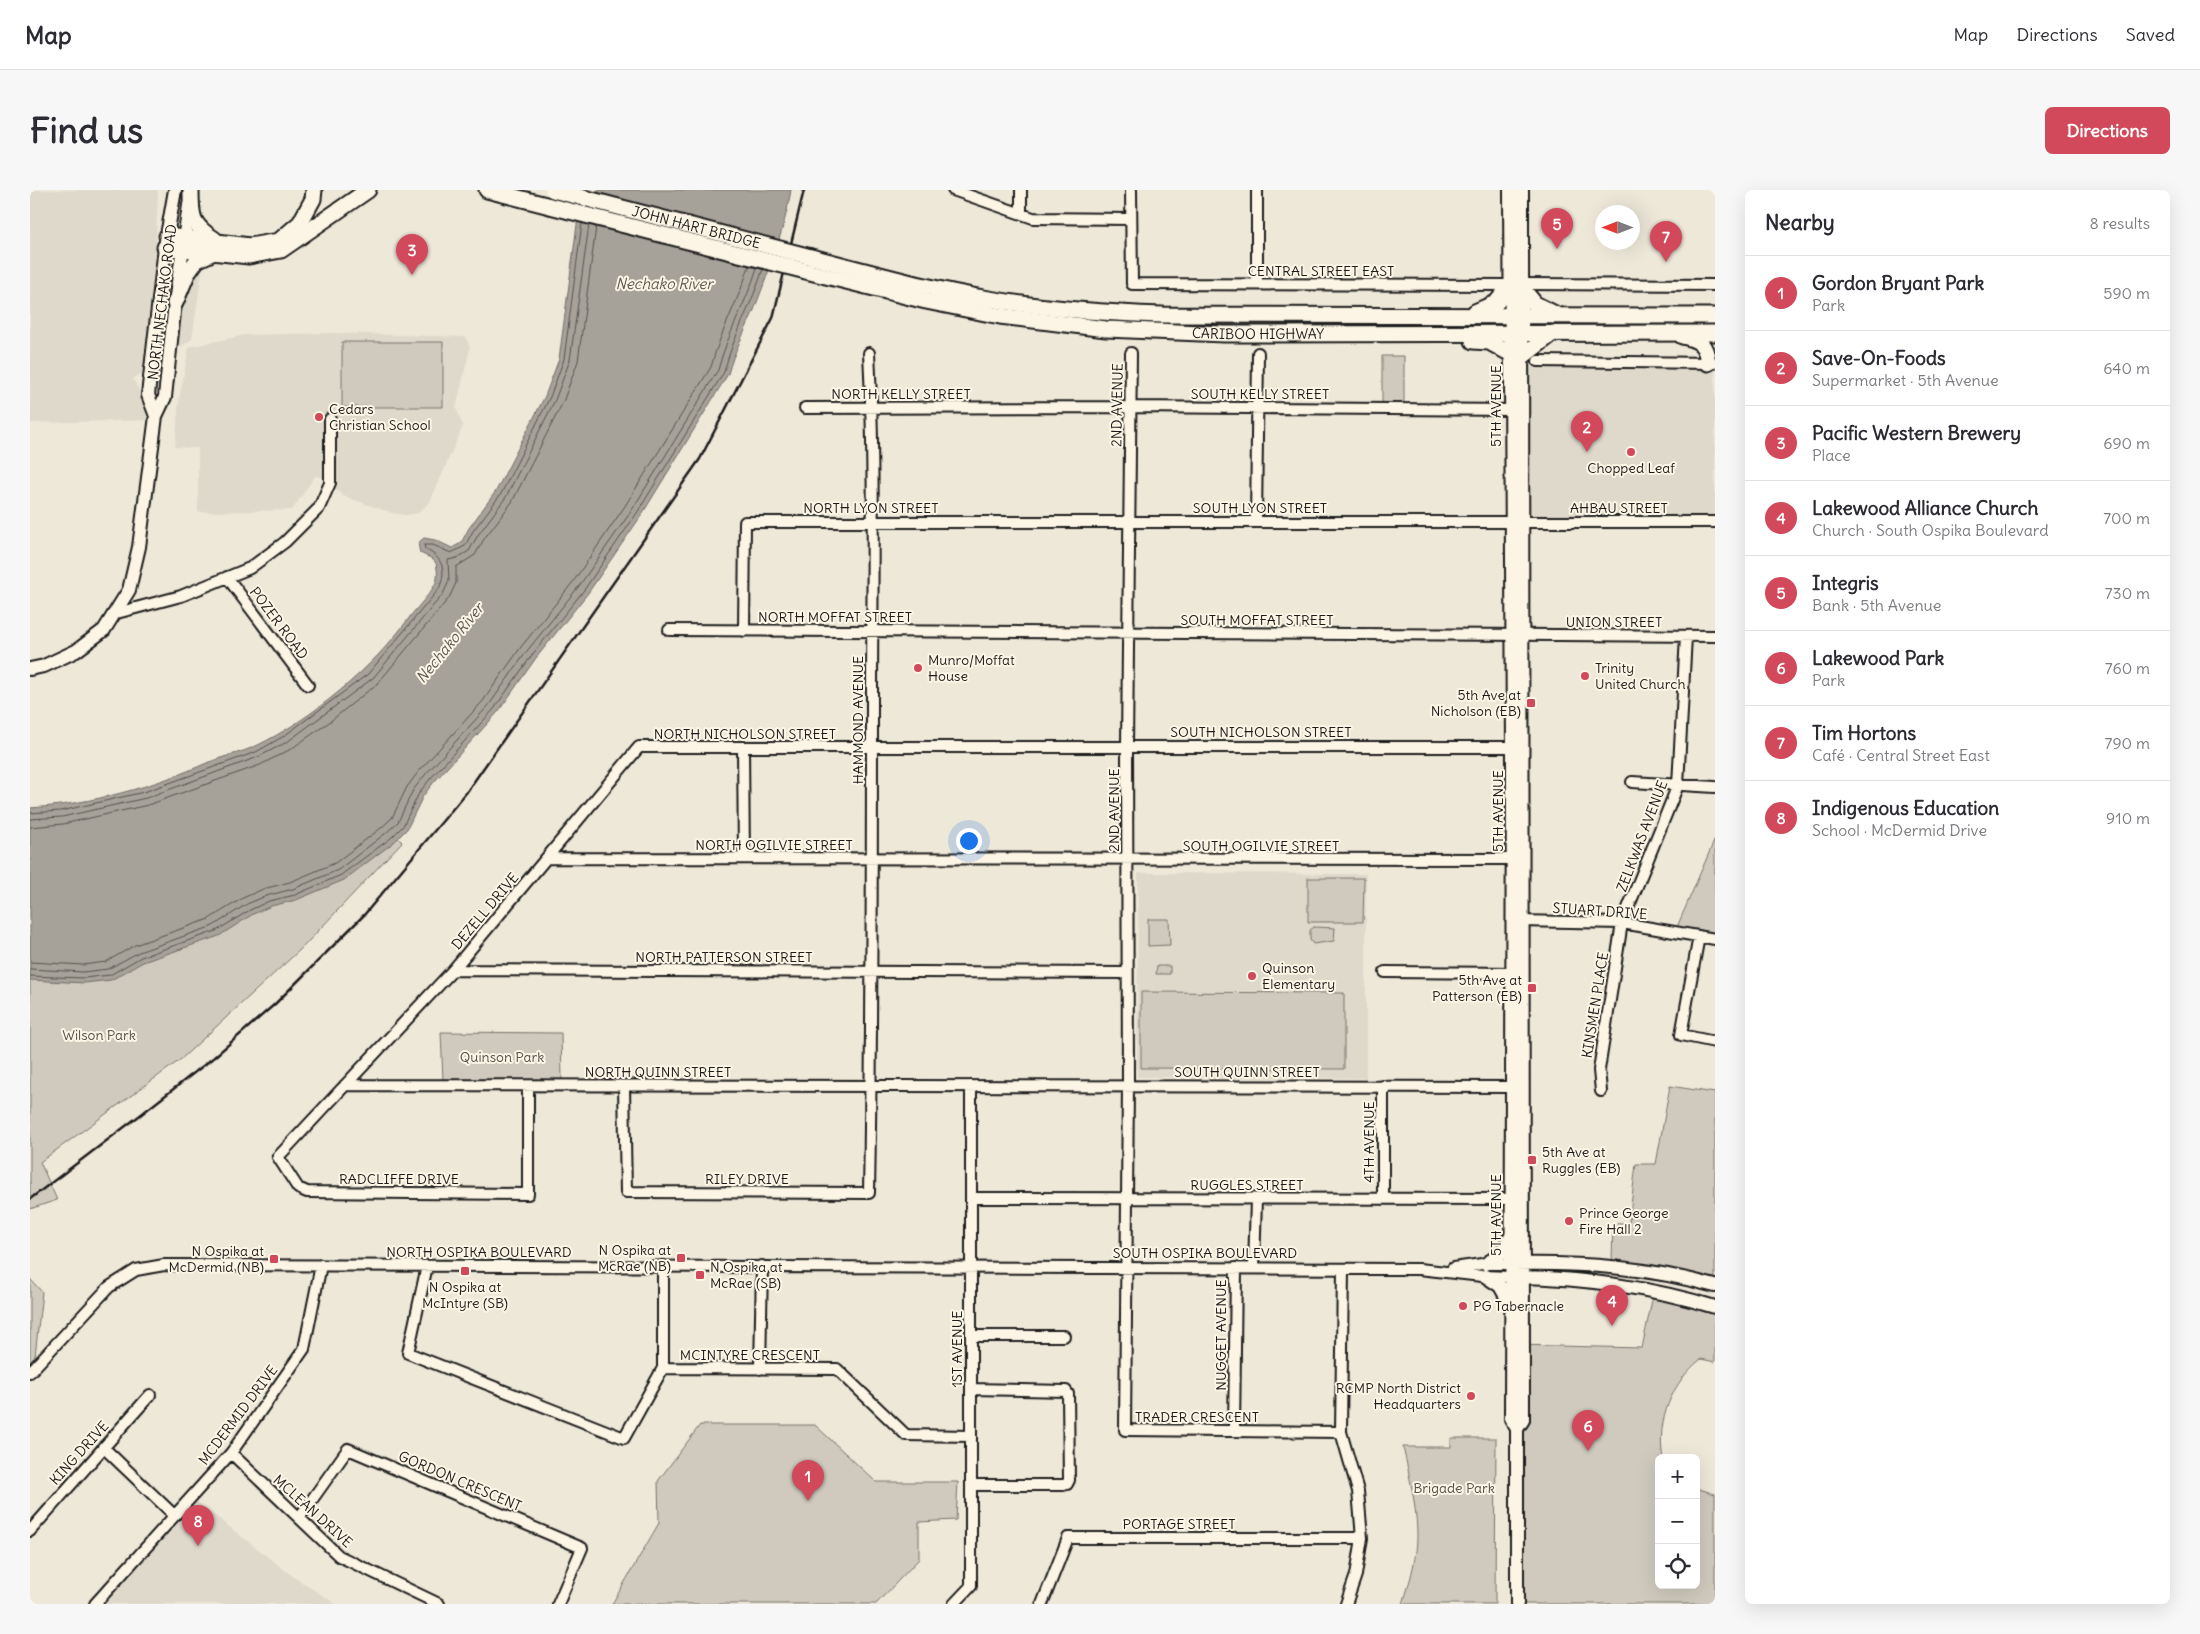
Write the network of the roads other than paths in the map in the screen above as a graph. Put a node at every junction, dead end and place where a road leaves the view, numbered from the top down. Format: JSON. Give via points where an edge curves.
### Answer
{"nodes":[{"id":1,"x":175,"y":190,"type":"edge"},
{"id":2,"x":191,"y":190,"type":"edge"},
{"id":3,"x":314,"y":190,"type":"edge"},
{"id":4,"x":368,"y":190,"type":"edge"},
{"id":5,"x":553,"y":190,"type":"edge"},
{"id":6,"x":953,"y":190,"type":"edge"},
{"id":7,"x":1021,"y":190,"type":"edge"},
{"id":8,"x":1131,"y":190,"type":"edge"},
{"id":9,"x":1257,"y":190,"type":"edge"},
{"id":10,"x":1510,"y":190,"type":"edge"},
{"id":11,"x":1522,"y":190,"type":"edge"},
{"id":12,"x":487,"y":191,"type":"edge"},
{"id":13,"x":1021,"y":214,"type":"junction"},
{"id":14,"x":1130,"y":219,"type":"junction"},
{"id":15,"x":166,"y":241,"type":"junction"},
{"id":16,"x":184,"y":244,"type":"junction"},
{"id":17,"x":216,"y":247,"type":"junction"},
{"id":18,"x":808,"y":264,"type":"junction"},
{"id":19,"x":1257,"y":284,"type":"junction"},
{"id":20,"x":1715,"y":284,"type":"edge"},
{"id":21,"x":1516,"y":286,"type":"junction"},
{"id":22,"x":175,"y":303,"type":"junction"},
{"id":23,"x":1464,"y":315,"type":"junction"},
{"id":24,"x":1558,"y":316,"type":"junction"},
{"id":25,"x":1710,"y":316,"type":"edge"},
{"id":26,"x":1518,"y":325,"type":"junction"},
{"id":27,"x":1553,"y":333,"type":"junction"},
{"id":28,"x":1671,"y":333,"type":"junction"},
{"id":29,"x":1715,"y":333,"type":"edge"},
{"id":30,"x":1347,"y":334,"type":"junction"},
{"id":31,"x":869,"y":353,"type":"dead end"},
{"id":32,"x":1131,"y":353,"type":"dead end"},
{"id":33,"x":1258,"y":353,"type":"dead end"},
{"id":34,"x":1516,"y":356,"type":"junction"},
{"id":35,"x":1538,"y":361,"type":"dead end"},
{"id":36,"x":1711,"y":363,"type":"edge"},
{"id":37,"x":998,"y":407,"type":"joint"},
{"id":38,"x":1131,"y":407,"type":"junction"},
{"id":39,"x":805,"y":408,"type":"dead end"},
{"id":40,"x":872,"y":408,"type":"junction"},
{"id":41,"x":1258,"y":408,"type":"junction"},
{"id":42,"x":1517,"y":410,"type":"junction"},
{"id":43,"x":156,"y":416,"type":"junction"},
{"id":44,"x":330,"y":419,"type":"dead end"},
{"id":45,"x":872,"y":522,"type":"junction"},
{"id":46,"x":997,"y":522,"type":"joint"},
{"id":47,"x":1130,"y":522,"type":"junction"},
{"id":48,"x":1256,"y":522,"type":"junction"},
{"id":49,"x":1517,"y":522,"type":"junction"},
{"id":50,"x":1715,"y":522,"type":"edge"},
{"id":51,"x":227,"y":578,"type":"junction"},
{"id":52,"x":113,"y":614,"type":"junction"},
{"id":53,"x":669,"y":630,"type":"dead end"},
{"id":54,"x":744,"y":631,"type":"junction"},
{"id":55,"x":872,"y":631,"type":"junction"},
{"id":56,"x":1000,"y":632,"type":"joint"},
{"id":57,"x":1129,"y":633,"type":"junction"},
{"id":58,"x":1518,"y":635,"type":"junction"},
{"id":59,"x":1686,"y":636,"type":"junction"},
{"id":60,"x":1715,"y":636,"type":"edge"},
{"id":61,"x":30,"y":670,"type":"edge"},
{"id":62,"x":308,"y":684,"type":"dead end"},
{"id":63,"x":1127,"y":746,"type":"junction"},
{"id":64,"x":639,"y":747,"type":"joint"},
{"id":65,"x":743,"y":747,"type":"junction"},
{"id":66,"x":1000,"y":747,"type":"joint"},
{"id":67,"x":1517,"y":747,"type":"junction"},
{"id":68,"x":872,"y":748,"type":"junction"},
{"id":69,"x":1632,"y":782,"type":"dead end"},
{"id":70,"x":1678,"y":785,"type":"junction"},
{"id":71,"x":1715,"y":787,"type":"edge"},
{"id":72,"x":548,"y":858,"type":"junction"},
{"id":73,"x":744,"y":858,"type":"junction"},
{"id":74,"x":872,"y":859,"type":"junction"},
{"id":75,"x":1000,"y":859,"type":"joint"},
{"id":76,"x":1128,"y":859,"type":"junction"},
{"id":77,"x":1518,"y":859,"type":"junction"},
{"id":78,"x":1518,"y":921,"type":"junction"},
{"id":79,"x":1622,"y":924,"type":"junction"},
{"id":80,"x":1699,"y":936,"type":"junction"},
{"id":81,"x":1715,"y":939,"type":"edge"},
{"id":82,"x":453,"y":970,"type":"junction"},
{"id":83,"x":872,"y":971,"type":"junction"},
{"id":84,"x":1127,"y":972,"type":"junction"},
{"id":85,"x":1385,"y":972,"type":"dead end"},
{"id":86,"x":1517,"y":973,"type":"junction"},
{"id":87,"x":1715,"y":1042,"type":"edge"},
{"id":88,"x":345,"y":1085,"type":"junction"},
{"id":89,"x":528,"y":1086,"type":"junction"},
{"id":90,"x":624,"y":1086,"type":"junction"},
{"id":91,"x":871,"y":1086,"type":"junction"},
{"id":92,"x":971,"y":1086,"type":"junction"},
{"id":93,"x":1128,"y":1086,"type":"junction"},
{"id":94,"x":1383,"y":1086,"type":"junction"},
{"id":95,"x":1518,"y":1087,"type":"junction"},
{"id":96,"x":1601,"y":1091,"type":"dead end"},
{"id":97,"x":971,"y":1198,"type":"junction"},
{"id":98,"x":1383,"y":1198,"type":"junction"},
{"id":99,"x":1127,"y":1199,"type":"junction"},
{"id":100,"x":1256,"y":1199,"type":"junction"},
{"id":101,"x":1517,"y":1199,"type":"junction"},
{"id":102,"x":1517,"y":1231,"type":"junction"},
{"id":103,"x":321,"y":1265,"type":"junction"},
{"id":104,"x":1550,"y":1265,"type":"junction"},
{"id":105,"x":426,"y":1266,"type":"junction"},
{"id":106,"x":663,"y":1266,"type":"junction"},
{"id":107,"x":762,"y":1266,"type":"junction"},
{"id":108,"x":971,"y":1266,"type":"junction"},
{"id":109,"x":1128,"y":1268,"type":"junction"},
{"id":110,"x":1236,"y":1268,"type":"junction"},
{"id":111,"x":1254,"y":1268,"type":"junction"},
{"id":112,"x":1343,"y":1269,"type":"junction"},
{"id":113,"x":1485,"y":1270,"type":"junction"},
{"id":114,"x":1517,"y":1271,"type":"junction"},
{"id":115,"x":1551,"y":1279,"type":"junction"},
{"id":116,"x":1715,"y":1286,"type":"edge"},
{"id":117,"x":1511,"y":1306,"type":"junction"},
{"id":118,"x":1715,"y":1306,"type":"edge"},
{"id":119,"x":1524,"y":1312,"type":"junction"},
{"id":120,"x":971,"y":1336,"type":"junction"},
{"id":121,"x":1064,"y":1336,"type":"dead end"},
{"id":122,"x":663,"y":1368,"type":"junction"},
{"id":123,"x":760,"y":1369,"type":"junction"},
{"id":124,"x":30,"y":1372,"type":"edge"},
{"id":125,"x":971,"y":1389,"type":"junction"},
{"id":126,"x":150,"y":1395,"type":"dead end"},
{"id":127,"x":1517,"y":1429,"type":"junction"},
{"id":128,"x":1234,"y":1431,"type":"junction"},
{"id":129,"x":1341,"y":1432,"type":"junction"},
{"id":130,"x":971,"y":1436,"type":"junction"},
{"id":131,"x":103,"y":1447,"type":"junction"},
{"id":132,"x":230,"y":1453,"type":"junction"},
{"id":133,"x":971,"y":1485,"type":"junction"},
{"id":134,"x":174,"y":1515,"type":"junction"},
{"id":135,"x":299,"y":1518,"type":"junction"},
{"id":136,"x":30,"y":1530,"type":"edge"},
{"id":137,"x":1362,"y":1538,"type":"junction"},
{"id":138,"x":424,"y":1600,"type":"edge"},
{"id":139,"x":96,"y":1604,"type":"edge"},
{"id":140,"x":439,"y":1604,"type":"edge"},
{"id":141,"x":558,"y":1604,"type":"edge"},
{"id":142,"x":954,"y":1604,"type":"edge"},
{"id":143,"x":1042,"y":1604,"type":"edge"},
{"id":144,"x":1346,"y":1604,"type":"edge"},
{"id":145,"x":1517,"y":1604,"type":"edge"}],
"edges":[{"from":1,"to":15,"type":"main road","name":"NORTH NECHAKO ROAD"},
{"from":2,"to":16,"type":"main road","name":"NORTH NECHAKO ROAD"},
{"from":2,"to":17,"type":"highway","via":[[191,212],[200,230]]},
{"from":3,"to":17,"type":"highway","via":[[313,199],[300,223],[278,241]]},
{"from":4,"to":17,"type":"highway","via":[[282,250],[249,256]]},
{"from":5,"to":18,"type":"highway","name":"JOHN HART BRIDGE","bridge":true},
{"from":6,"to":13,"type":"street"},
{"from":7,"to":13,"type":"street"},
{"from":8,"to":14,"type":"street"},
{"from":9,"to":19,"type":"street"},
{"from":10,"to":21,"type":"main road","name":"5TH AVENUE"},
{"from":11,"to":21,"type":"main road","name":"5TH AVENUE"},
{"from":12,"to":18,"type":"highway","name":"JOHN HART BRIDGE","bridge":true},
{"from":13,"to":14,"type":"street","via":[[1033,218]]},
{"from":14,"to":19,"type":"street","name":"CENTRAL STREET EAST","via":[[1132,284]]},
{"from":15,"to":16,"type":"highway"},
{"from":15,"to":43,"type":"main road","name":"NORTH NECHAKO ROAD","via":[[148,395]]},
{"from":16,"to":17,"type":"highway"},
{"from":16,"to":22,"type":"main road","name":"NORTH NECHAKO ROAD"},
{"from":17,"to":22,"type":"highway","via":[[197,260],[187,274]]},
{"from":18,"to":23,"type":"highway","name":"CARIBOO HIGHWAY","via":[[962,294],[1061,309],[1163,315]]},
{"from":18,"to":30,"type":"highway","name":"CARIBOO HIGHWAY","via":[[926,301],[1061,325],[1224,334]]},
{"from":19,"to":21,"type":"street","name":"CENTRAL STREET EAST"},
{"from":20,"to":21,"type":"street","name":"CENTRAL STREET EAST"},
{"from":21,"to":23,"type":"highway","via":[[1488,308]]},
{"from":21,"to":24,"type":"highway","via":[[1535,304]]},
{"from":21,"to":26,"type":"main road","name":"5TH AVENUE"},
{"from":22,"to":43,"type":"main road","name":"NORTH NECHAKO ROAD","via":[[165,397]]},
{"from":23,"to":26,"type":"highway","name":"CARIBOO HIGHWAY"},
{"from":24,"to":25,"type":"highway","name":"CARIBOO HIGHWAY"},
{"from":24,"to":26,"type":"highway","name":"CARIBOO HIGHWAY"},
{"from":25,"to":26,"type":"highway","via":[[1664,326]]},
{"from":26,"to":27,"type":"highway","name":"CARIBOO HIGHWAY"},
{"from":26,"to":30,"type":"highway","name":"CARIBOO HIGHWAY"},
{"from":26,"to":34,"type":"main road","name":"5TH AVENUE"},
{"from":27,"to":28,"type":"highway","name":"CARIBOO HIGHWAY"},
{"from":27,"to":34,"type":"highway"},
{"from":28,"to":29,"type":"highway","name":"CARIBOO HIGHWAY"},
{"from":28,"to":36,"type":"highway","via":[[1701,343]]},
{"from":30,"to":34,"type":"highway","via":[[1489,342]]},
{"from":31,"to":40,"type":"street","name":"HAMMOND AVENUE"},
{"from":32,"to":38,"type":"street","name":"2ND AVENUE"},
{"from":33,"to":41,"type":"street"},
{"from":34,"to":42,"type":"main road","name":"5TH AVENUE"},
{"from":35,"to":36,"type":"street"},
{"from":37,"to":38,"type":"street","name":"SOUTH KELLY STREET"},
{"from":37,"to":40,"type":"street","name":"NORTH KELLY STREET"},
{"from":38,"to":41,"type":"street","name":"SOUTH KELLY STREET"},
{"from":38,"to":47,"type":"street","name":"2ND AVENUE"},
{"from":39,"to":40,"type":"street","name":"NORTH KELLY STREET"},
{"from":40,"to":45,"type":"street","name":"HAMMOND AVENUE"},
{"from":41,"to":42,"type":"street","name":"SOUTH KELLY STREET"},
{"from":41,"to":48,"type":"street"},
{"from":42,"to":49,"type":"main road","name":"5TH AVENUE"},
{"from":43,"to":52,"type":"main road","name":"NORTH NECHAKO ROAD","via":[[139,548],[129,590]]},
{"from":44,"to":51,"type":"street","via":[[330,482],[319,508],[278,547],[250,568]]},
{"from":45,"to":46,"type":"street","name":"NORTH LYON STREET"},
{"from":45,"to":54,"type":"street","name":"NORTH LYON STREET","via":[[745,522]]},
{"from":45,"to":55,"type":"street","name":"HAMMOND AVENUE"},
{"from":46,"to":47,"type":"street","name":"SOUTH LYON STREET"},
{"from":47,"to":48,"type":"street","name":"SOUTH LYON STREET"},
{"from":47,"to":57,"type":"street","name":"2ND AVENUE"},
{"from":48,"to":49,"type":"street","name":"SOUTH LYON STREET"},
{"from":49,"to":50,"type":"street","name":"AHBAU STREET"},
{"from":49,"to":58,"type":"main road","name":"5TH AVENUE"},
{"from":51,"to":52,"type":"street","via":[[181,596]]},
{"from":51,"to":62,"type":"street","name":"POZER ROAD"},
{"from":52,"to":61,"type":"main road","name":"NORTH NECHAKO ROAD","via":[[104,630],[76,651]]},
{"from":53,"to":54,"type":"street","name":"NORTH MOFFAT STREET"},
{"from":54,"to":55,"type":"street","name":"NORTH MOFFAT STREET"},
{"from":55,"to":56,"type":"street","name":"NORTH MOFFAT STREET"},
{"from":55,"to":68,"type":"street","name":"HAMMOND AVENUE"},
{"from":56,"to":57,"type":"street","name":"SOUTH MOFFAT STREET"},
{"from":57,"to":58,"type":"street","name":"SOUTH MOFFAT STREET"},
{"from":57,"to":63,"type":"street","name":"2ND AVENUE"},
{"from":58,"to":59,"type":"street","name":"UNION STREET"},
{"from":58,"to":67,"type":"main road","name":"5TH AVENUE"},
{"from":59,"to":60,"type":"street","name":"UNION STREET"},
{"from":59,"to":70,"type":"street","name":"ZELKWAS AVENUE"},
{"from":63,"to":66,"type":"street","name":"SOUTH NICHOLSON STREET"},
{"from":63,"to":67,"type":"street","name":"SOUTH NICHOLSON STREET"},
{"from":63,"to":76,"type":"street","name":"2ND AVENUE"},
{"from":64,"to":65,"type":"street","name":"NORTH NICHOLSON STREET"},
{"from":64,"to":72,"type":"street","name":"DEZELL DRIVE"},
{"from":65,"to":68,"type":"street","name":"NORTH NICHOLSON STREET"},
{"from":65,"to":73,"type":"street"},
{"from":66,"to":68,"type":"street","name":"NORTH NICHOLSON STREET"},
{"from":67,"to":77,"type":"main road","name":"5TH AVENUE"},
{"from":68,"to":74,"type":"street","name":"HAMMOND AVENUE"},
{"from":69,"to":70,"type":"street"},
{"from":70,"to":71,"type":"street"},
{"from":70,"to":79,"type":"street","name":"ZELKWAS AVENUE"},
{"from":72,"to":73,"type":"street","name":"NORTH OGILVIE STREET"},
{"from":72,"to":82,"type":"street","name":"DEZELL DRIVE"},
{"from":73,"to":74,"type":"street","name":"NORTH OGILVIE STREET"},
{"from":74,"to":75,"type":"street","name":"NORTH OGILVIE STREET"},
{"from":74,"to":83,"type":"street","name":"HAMMOND AVENUE"},
{"from":75,"to":76,"type":"street","name":"SOUTH OGILVIE STREET"},
{"from":76,"to":77,"type":"street","name":"SOUTH OGILVIE STREET"},
{"from":76,"to":84,"type":"street","name":"2ND AVENUE"},
{"from":77,"to":78,"type":"main road","name":"5TH AVENUE"},
{"from":78,"to":79,"type":"street","name":"STUART DRIVE"},
{"from":78,"to":86,"type":"main road","name":"5TH AVENUE"},
{"from":79,"to":80,"type":"street","name":"STUART DRIVE"},
{"from":79,"to":96,"type":"street","name":"KINSMEN PLACE","via":[[1599,1070]]},
{"from":80,"to":81,"type":"street","name":"STUART DRIVE"},
{"from":80,"to":87,"type":"street","via":[[1681,1036]]},
{"from":82,"to":83,"type":"street","name":"NORTH PATTERSON STREET"},
{"from":82,"to":88,"type":"street","name":"DEZELL DRIVE"},
{"from":83,"to":84,"type":"street","name":"NORTH PATTERSON STREET"},
{"from":83,"to":91,"type":"street","name":"HAMMOND AVENUE"},
{"from":84,"to":93,"type":"street","name":"2ND AVENUE"},
{"from":85,"to":86,"type":"street"},
{"from":86,"to":95,"type":"main road","name":"5TH AVENUE"},
{"from":88,"to":89,"type":"street","name":"NORTH QUINN STREET"},
{"from":88,"to":89,"type":"street","name":"RADCLIFFE DRIVE","via":[[278,1157],[302,1191],[528,1194]]},
{"from":89,"to":90,"type":"street","name":"NORTH QUINN STREET"},
{"from":90,"to":91,"type":"street","name":"NORTH QUINN STREET"},
{"from":90,"to":91,"type":"street","name":"RILEY DRIVE","via":[[626,1192],[869,1193]]},
{"from":91,"to":92,"type":"street","name":"NORTH QUINN STREET"},
{"from":92,"to":93,"type":"street","name":"SOUTH QUINN STREET"},
{"from":92,"to":97,"type":"street","name":"1ST AVENUE"},
{"from":93,"to":94,"type":"street","name":"SOUTH QUINN STREET"},
{"from":93,"to":99,"type":"street","name":"2ND AVENUE"},
{"from":94,"to":95,"type":"street","name":"SOUTH QUINN STREET"},
{"from":94,"to":98,"type":"street","name":"4TH AVENUE"},
{"from":95,"to":101,"type":"main road","name":"5TH AVENUE"},
{"from":97,"to":99,"type":"street","name":"RUGGLES STREET"},
{"from":97,"to":108,"type":"street","name":"1ST AVENUE"},
{"from":98,"to":100,"type":"street","name":"RUGGLES STREET"},
{"from":98,"to":101,"type":"street","name":"RUGGLES STREET"},
{"from":99,"to":100,"type":"street","name":"RUGGLES STREET"},
{"from":99,"to":109,"type":"street","name":"2ND AVENUE"},
{"from":100,"to":111,"type":"street"},
{"from":101,"to":102,"type":"main road","name":"5TH AVENUE"},
{"from":102,"to":104,"type":"main road","via":[[1532,1253]]},
{"from":102,"to":113,"type":"main road"},
{"from":102,"to":114,"type":"main road","name":"5TH AVENUE"},
{"from":103,"to":105,"type":"street","name":"NORTH OSPIKA BOULEVARD"},
{"from":103,"to":124,"type":"street","name":"NORTH OSPIKA BOULEVARD","via":[[164,1265],[136,1270],[109,1287]]},
{"from":103,"to":132,"type":"street","name":"MCDERMID DRIVE","via":[[304,1349]]},
{"from":104,"to":114,"type":"main road","name":"SOUTH OSPIKA BOULEVARD"},
{"from":104,"to":116,"type":"main road","name":"SOUTH OSPIKA BOULEVARD","via":[[1631,1268]]},
{"from":105,"to":106,"type":"street","name":"NORTH OSPIKA BOULEVARD"},
{"from":105,"to":122,"type":"street","name":"MCINTYRE CRESCENT","via":[[408,1353],[624,1438]]},
{"from":106,"to":107,"type":"street","name":"NORTH OSPIKA BOULEVARD"},
{"from":106,"to":122,"type":"street"},
{"from":107,"to":108,"type":"street","name":"NORTH OSPIKA BOULEVARD"},
{"from":107,"to":123,"type":"street"},
{"from":108,"to":109,"type":"street","name":"SOUTH OSPIKA BOULEVARD"},
{"from":108,"to":120,"type":"street","name":"1ST AVENUE"},
{"from":109,"to":110,"type":"street","name":"SOUTH OSPIKA BOULEVARD"},
{"from":109,"to":128,"type":"street","name":"TRADER CRESCENT","via":[[1125,1430]]},
{"from":110,"to":111,"type":"street","name":"SOUTH OSPIKA BOULEVARD"},
{"from":110,"to":128,"type":"street","name":"NUGGET AVENUE"},
{"from":111,"to":112,"type":"street","name":"SOUTH OSPIKA BOULEVARD"},
{"from":112,"to":113,"type":"street","name":"SOUTH OSPIKA BOULEVARD"},
{"from":112,"to":129,"type":"street"},
{"from":113,"to":114,"type":"street","name":"SOUTH OSPIKA BOULEVARD"},
{"from":113,"to":117,"type":"main road","via":[[1505,1292]]},
{"from":114,"to":115,"type":"main road","name":"SOUTH OSPIKA BOULEVARD"},
{"from":114,"to":117,"type":"main road","name":"5TH AVENUE"},
{"from":114,"to":119,"type":"main road","name":"5TH AVENUE"},
{"from":115,"to":118,"type":"main road","name":"SOUTH OSPIKA BOULEVARD","via":[[1639,1287]]},
{"from":115,"to":119,"type":"main road","via":[[1531,1291]]},
{"from":117,"to":127,"type":"main road","name":"5TH AVENUE","via":[[1511,1419]]},
{"from":119,"to":127,"type":"main road","name":"5TH AVENUE","via":[[1524,1420]]},
{"from":120,"to":121,"type":"street"},
{"from":120,"to":125,"type":"street","name":"1ST AVENUE"},
{"from":122,"to":123,"type":"street","name":"MCINTYRE CRESCENT"},
{"from":123,"to":130,"type":"street","name":"MCINTYRE CRESCENT","via":[[837,1369],[906,1435]]},
{"from":125,"to":130,"type":"street","name":"1ST AVENUE"},
{"from":125,"to":133,"type":"street","via":[[1066,1391],[1069,1480],[1063,1485]]},
{"from":126,"to":131,"type":"street","name":"KING DRIVE"},
{"from":127,"to":145,"type":"main road","name":"5TH AVENUE"},
{"from":128,"to":129,"type":"street","name":"TRADER CRESCENT"},
{"from":129,"to":137,"type":"street","via":[[1358,1491]]},
{"from":130,"to":133,"type":"street","name":"1ST AVENUE"},
{"from":131,"to":134,"type":"street"},
{"from":131,"to":136,"type":"street","name":"KING DRIVE"},
{"from":132,"to":134,"type":"street","name":"MCDERMID DRIVE"},
{"from":132,"to":135,"type":"street","name":"MCLEAN DRIVE"},
{"from":133,"to":142,"type":"street","name":"1ST AVENUE","via":[[971,1586]]},
{"from":134,"to":139,"type":"street","name":"MCDERMID DRIVE"},
{"from":135,"to":138,"type":"street","name":"MCLEAN DRIVE","via":[[339,1556]]},
{"from":135,"to":141,"type":"street","name":"GORDON CRESCENT","via":[[348,1449],[582,1548]]},
{"from":137,"to":143,"type":"street","name":"PORTAGE STREET","via":[[1068,1538]]},
{"from":137,"to":144,"type":"street","via":[[1356,1575]]},
{"from":138,"to":140,"type":"street","name":"MCLEAN DRIVE"}]}
